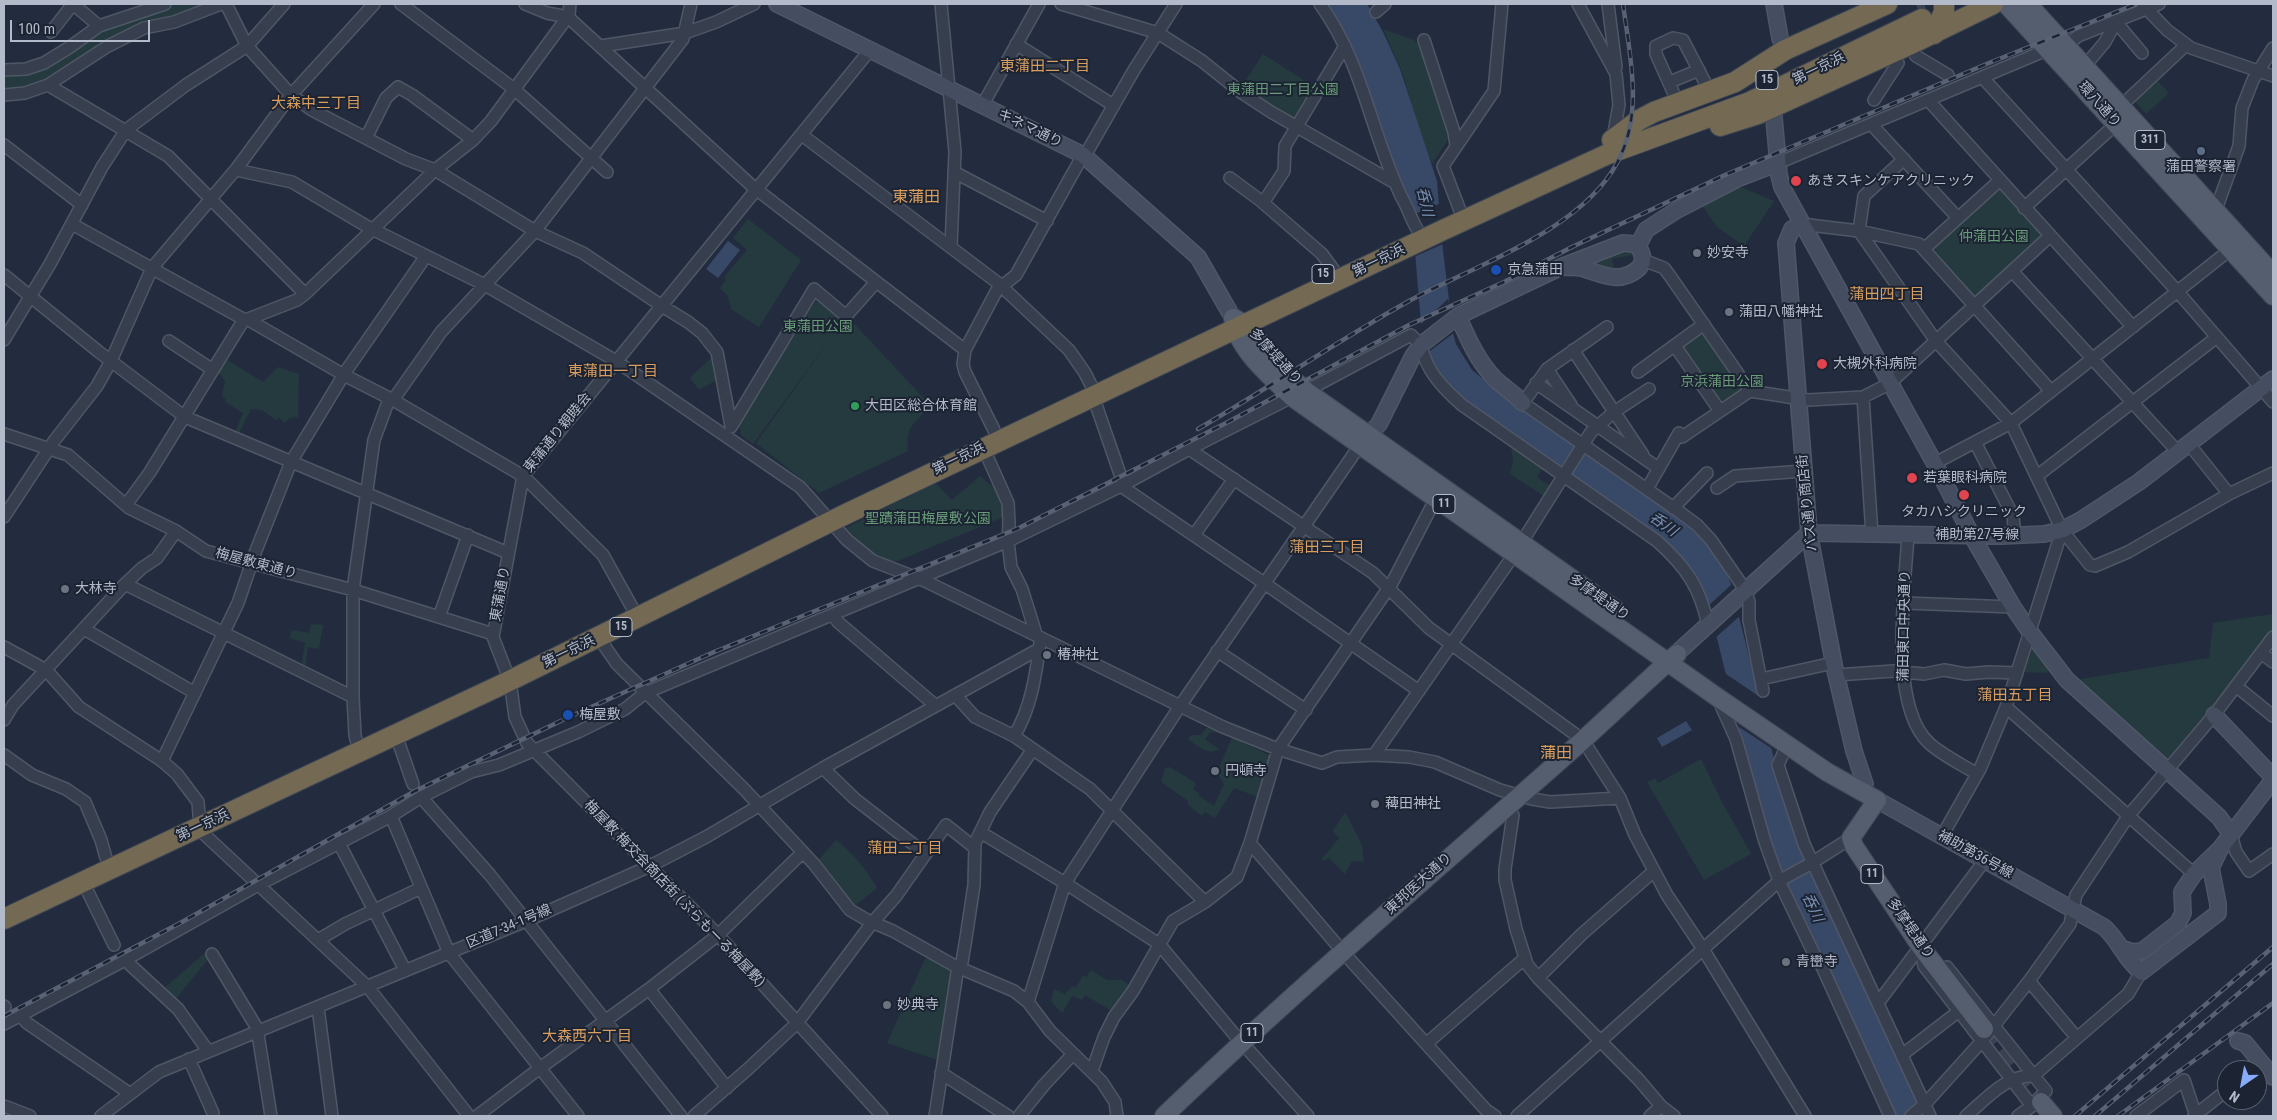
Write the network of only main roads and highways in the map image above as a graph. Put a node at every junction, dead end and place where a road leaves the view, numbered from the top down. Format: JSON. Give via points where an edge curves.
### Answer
{"nodes":[{"id":1,"x":1883,"y":4,"type":"edge"},
{"id":2,"x":1944,"y":4,"type":"edge"},
{"id":3,"x":1993,"y":4,"type":"edge"},
{"id":4,"x":2006,"y":4,"type":"edge"},
{"id":5,"x":2028,"y":4,"type":"edge"},
{"id":6,"x":1924,"y":20,"type":"junction"},
{"id":7,"x":2057,"y":48,"type":"junction"},
{"id":8,"x":1654,"y":136,"type":"junction"},
{"id":9,"x":1612,"y":140,"type":"junction"},
{"id":10,"x":1452,"y":219,"type":"junction"},
{"id":11,"x":1414,"y":231,"type":"junction"},
{"id":12,"x":2273,"y":274,"type":"edge"},
{"id":13,"x":2273,"y":296,"type":"edge"},
{"id":14,"x":1238,"y":324,"type":"junction"},
{"id":15,"x":1092,"y":391,"type":"junction"},
{"id":16,"x":1365,"y":440,"type":"junction"},
{"id":17,"x":828,"y":517,"type":"junction"},
{"id":18,"x":1518,"y":548,"type":"junction"},
{"id":19,"x":1673,"y":657,"type":"junction"},
{"id":20,"x":508,"y":677,"type":"junction"},
{"id":21,"x":1769,"y":725,"type":"junction"},
{"id":22,"x":1877,"y":800,"type":"junction"},
{"id":23,"x":200,"y":820,"type":"junction"},
{"id":24,"x":4,"y":906,"type":"edge"},
{"id":25,"x":4,"y":919,"type":"edge"},
{"id":26,"x":1987,"y":1032,"type":"tunnel mouth"},
{"id":27,"x":2040,"y":1100,"type":"tunnel mouth"},
{"id":28,"x":1164,"y":1116,"type":"edge"},
{"id":29,"x":2053,"y":1116,"type":"edge"}],
"edges":[{"from":1,"to":9,"type":"highway","via":[[1785,50],[1735,82],[1638,120]]},
{"from":2,"to":6,"type":"highway","via":[[1944,12]]},
{"from":3,"to":6,"type":"highway"},
{"from":4,"to":7,"type":"main road","name":"環八通り","number":"311"},
{"from":5,"to":7,"type":"main road","name":"環八通り","number":"311"},
{"from":6,"to":8,"type":"highway","name":"第一京浜","number":"15","via":[[1750,102]]},
{"from":6,"to":8,"type":"highway","via":[[1901,49],[1735,123]]},
{"from":6,"to":9,"type":"highway","name":"第一京浜","number":"15","via":[[1722,100],[1644,125]]},
{"from":7,"to":12,"type":"main road","name":"環八通り","number":"311","via":[[2084,67]]},
{"from":7,"to":13,"type":"main road","name":"環八通り","number":"311","via":[[2116,124]]},
{"from":8,"to":10,"type":"highway","name":"第一京浜","number":"15"},
{"from":9,"to":10,"type":"highway","name":"第一京浜","number":"15"},
{"from":10,"to":11,"type":"highway","name":"第一京浜","number":"15"},
{"from":11,"to":14,"type":"highway","name":"第一京浜","number":"15"},
{"from":11,"to":14,"type":"highway","name":"第一京浜","number":"15","via":[[1333,269]]},
{"from":14,"to":15,"type":"highway","name":"第一京浜","number":"15"},
{"from":14,"to":16,"type":"main road","name":"多摩堤通り","number":"11","via":[[1280,368],[1299,394]]},
{"from":15,"to":17,"type":"highway","name":"第一京浜","number":"15","via":[[983,447]]},
{"from":15,"to":17,"type":"highway","name":"第一京浜","number":"15","via":[[994,430]]},
{"from":16,"to":18,"type":"main road","name":"多摩堤通り","number":"11"},
{"from":16,"to":18,"type":"main road","name":"多摩堤通り","number":"11","via":[[1436,498]]},
{"from":17,"to":20,"type":"highway","name":"第一京浜","number":"15","via":[[633,609]]},
{"from":17,"to":20,"type":"highway","name":"第一京浜","number":"15","via":[[599,638]]},
{"from":18,"to":19,"type":"main road","name":"多摩堤通り","number":"11"},
{"from":19,"to":21,"type":"main road","name":"多摩堤通り","number":"11","via":[[1726,698]]},
{"from":19,"to":28,"type":"main road","name":"東邦医大通り","number":"11"},
{"from":20,"to":23,"type":"highway","name":"第一京浜","number":"15","via":[[357,743]]},
{"from":20,"to":23,"type":"highway","name":"第一京浜","number":"15","via":[[396,735]]},
{"from":21,"to":22,"type":"main road","name":"多摩堤通り","number":"11","via":[[1787,745]]},
{"from":21,"to":22,"type":"main road","name":"多摩堤通り","number":"11","via":[[1865,784]]},
{"from":22,"to":26,"type":"main road","name":"多摩堤通り","number":"11","via":[[1851,838],[1855,849],[1921,946]]},
{"from":23,"to":24,"type":"highway","name":"第一京浜","number":"15","via":[[106,858]]},
{"from":23,"to":25,"type":"highway","name":"第一京浜","number":"15","via":[[83,882]]},
{"from":27,"to":29,"type":"main road"}]}
